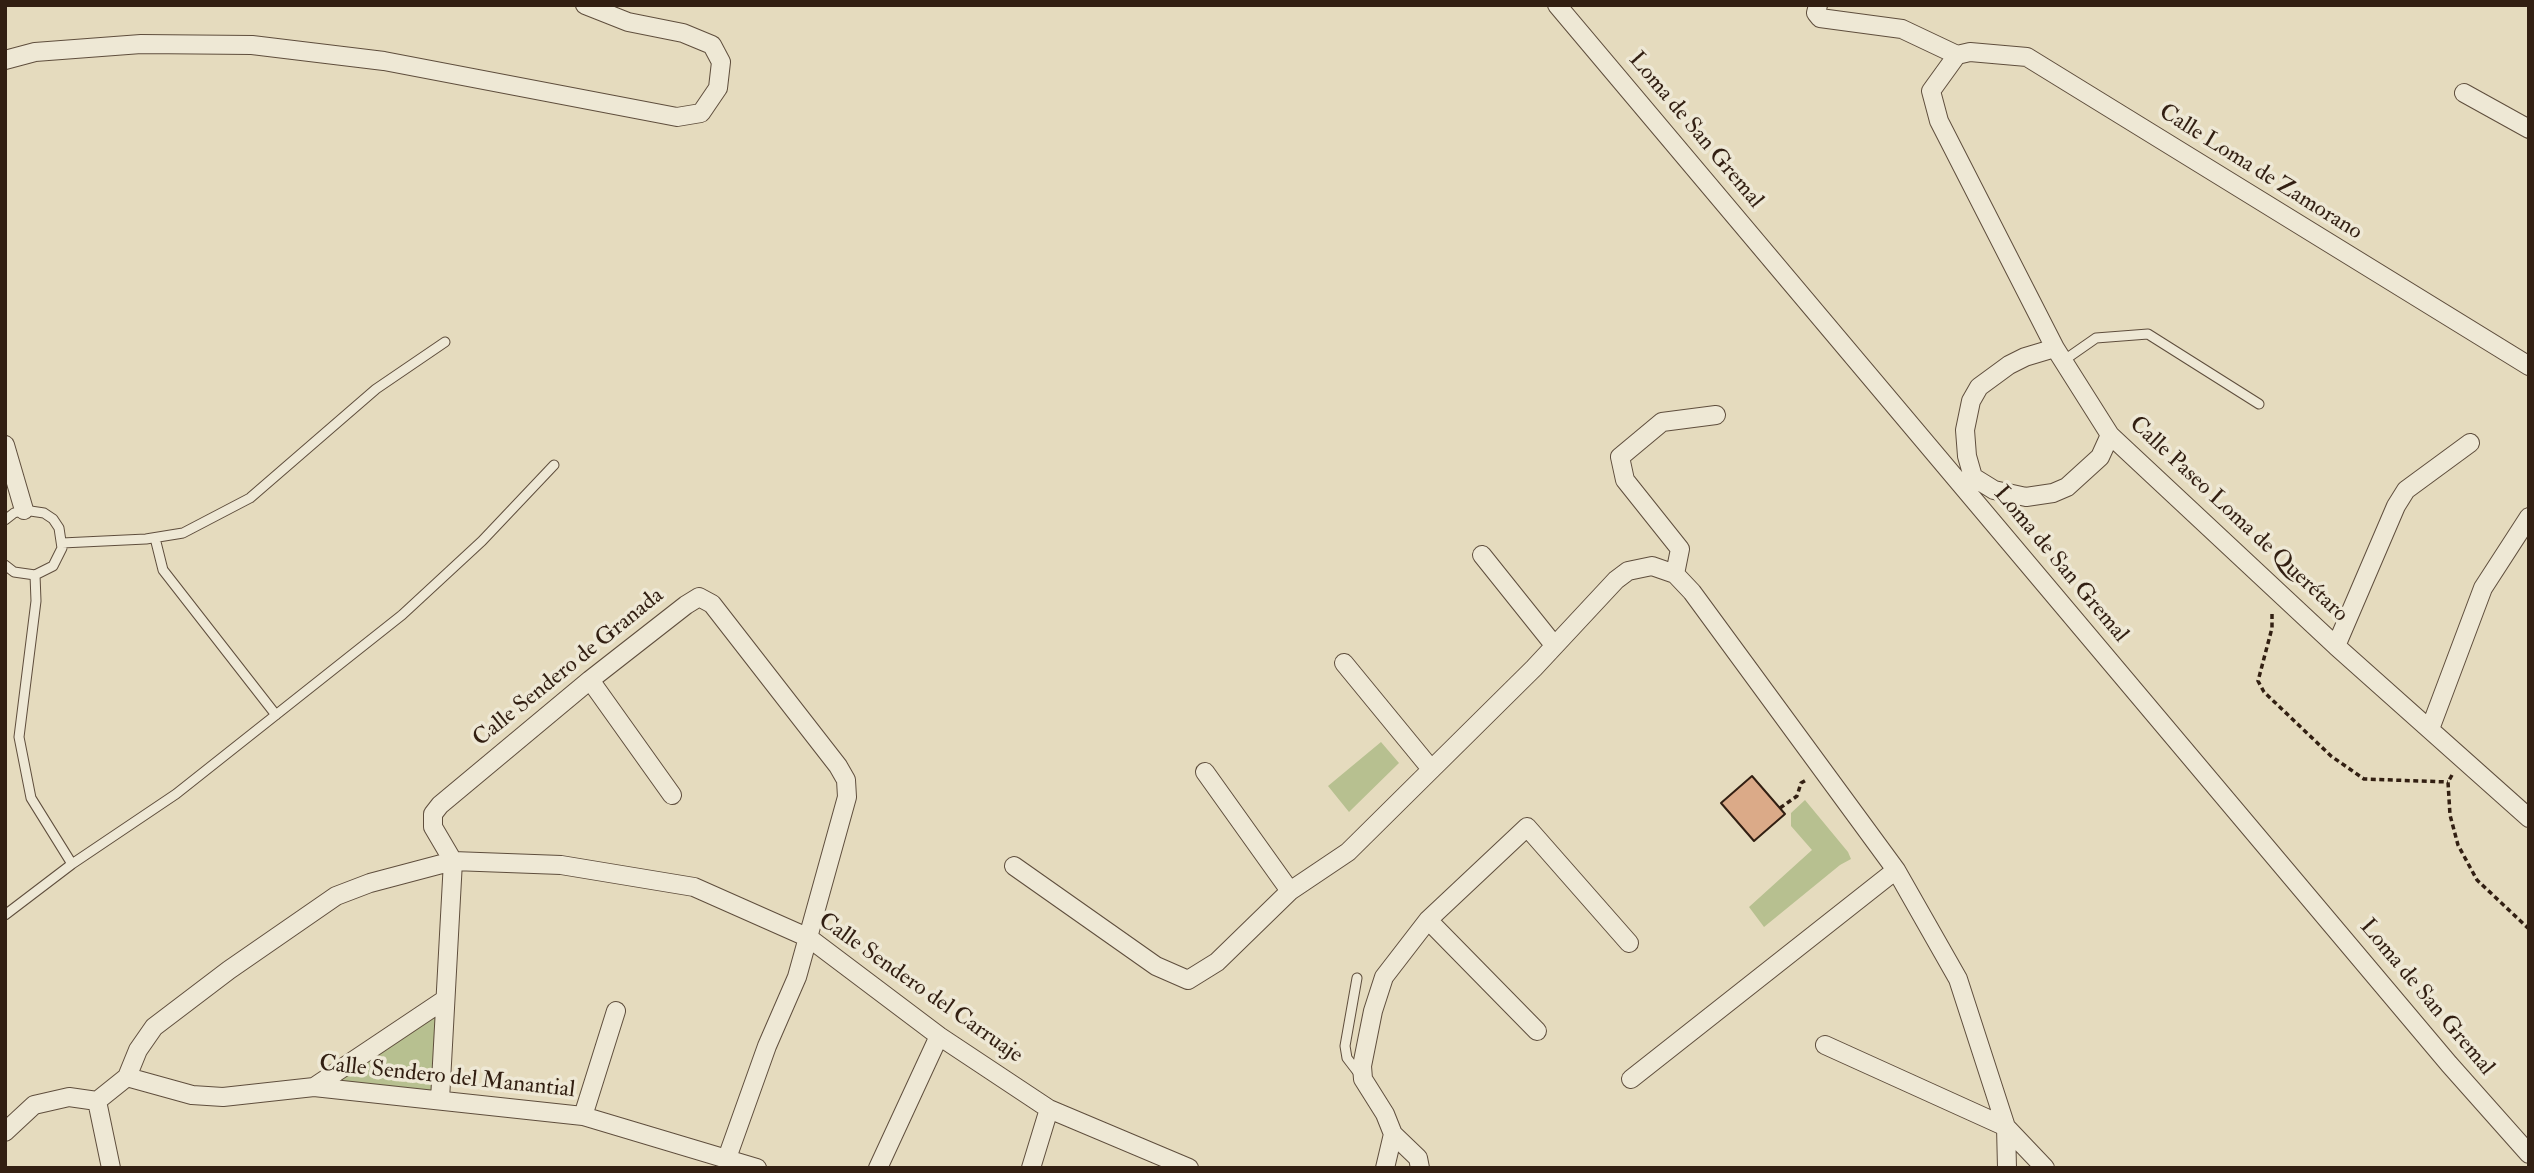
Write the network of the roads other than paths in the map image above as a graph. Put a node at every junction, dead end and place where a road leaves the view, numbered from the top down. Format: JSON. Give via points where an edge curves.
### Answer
{"nodes":[{"id":1,"x":585,"y":5,"type":"edge"},
{"id":2,"x":1557,"y":5,"type":"edge"},
{"id":3,"x":1818,"y":5,"type":"edge"},
{"id":4,"x":1957,"y":55,"type":"junction"},
{"id":5,"x":5,"y":60,"type":"edge"},
{"id":6,"x":2464,"y":93,"type":"dead end"},
{"id":7,"x":2529,"y":130,"type":"edge"},
{"id":8,"x":444,"y":342,"type":"dead end"},
{"id":9,"x":2059,"y":354,"type":"junction"},
{"id":10,"x":2529,"y":366,"type":"edge"},
{"id":11,"x":2259,"y":404,"type":"dead end"},
{"id":12,"x":1716,"y":415,"type":"dead end"},
{"id":13,"x":2110,"y":435,"type":"junction"},
{"id":14,"x":2470,"y":443,"type":"dead end"},
{"id":15,"x":5,"y":445,"type":"edge"},
{"id":16,"x":554,"y":465,"type":"dead end"},
{"id":17,"x":1966,"y":481,"type":"junction"},
{"id":18,"x":24,"y":510,"type":"junction"},
{"id":19,"x":2529,"y":517,"type":"edge"},
{"id":20,"x":5,"y":520,"type":"edge"},
{"id":21,"x":155,"y":538,"type":"junction"},
{"id":22,"x":62,"y":543,"type":"junction"},
{"id":23,"x":1482,"y":555,"type":"dead end"},
{"id":24,"x":5,"y":565,"type":"edge"},
{"id":25,"x":1675,"y":574,"type":"junction"},
{"id":26,"x":35,"y":575,"type":"junction"},
{"id":27,"x":1555,"y":645,"type":"junction"},
{"id":28,"x":2336,"y":646,"type":"junction"},
{"id":29,"x":1344,"y":663,"type":"dead end"},
{"id":30,"x":590,"y":680,"type":"junction"},
{"id":31,"x":276,"y":715,"type":"junction"},
{"id":32,"x":2430,"y":729,"type":"junction"},
{"id":33,"x":1432,"y":769,"type":"junction"},
{"id":34,"x":1205,"y":772,"type":"dead end"},
{"id":35,"x":671,"y":795,"type":"dead end"},
{"id":36,"x":2529,"y":818,"type":"edge"},
{"id":37,"x":453,"y":861,"type":"junction"},
{"id":38,"x":72,"y":864,"type":"junction"},
{"id":39,"x":1014,"y":866,"type":"dead end"},
{"id":40,"x":1896,"y":870,"type":"junction"},
{"id":41,"x":1290,"y":891,"type":"junction"},
{"id":42,"x":5,"y":915,"type":"edge"},
{"id":43,"x":1428,"y":920,"type":"junction"},
{"id":44,"x":809,"y":938,"type":"junction"},
{"id":45,"x":1629,"y":943,"type":"dead end"},
{"id":46,"x":1357,"y":978,"type":"dead end"},
{"id":47,"x":444,"y":1000,"type":"junction"},
{"id":48,"x":616,"y":1011,"type":"dead end"},
{"id":49,"x":1537,"y":1031,"type":"dead end"},
{"id":50,"x":939,"y":1036,"type":"junction"},
{"id":51,"x":1825,"y":1045,"type":"dead end"},
{"id":52,"x":127,"y":1077,"type":"junction"},
{"id":53,"x":1363,"y":1079,"type":"junction"},
{"id":54,"x":1631,"y":1079,"type":"dead end"},
{"id":55,"x":314,"y":1087,"type":"junction"},
{"id":56,"x":440,"y":1100,"type":"junction"},
{"id":57,"x":97,"y":1101,"type":"junction"},
{"id":58,"x":1049,"y":1109,"type":"junction"},
{"id":59,"x":583,"y":1116,"type":"junction"},
{"id":60,"x":2006,"y":1127,"type":"junction"},
{"id":61,"x":5,"y":1132,"type":"edge"},
{"id":62,"x":1393,"y":1134,"type":"junction"},
{"id":63,"x":2529,"y":1154,"type":"edge"},
{"id":64,"x":727,"y":1158,"type":"junction"},
{"id":65,"x":111,"y":1168,"type":"edge"},
{"id":66,"x":757,"y":1168,"type":"edge"},
{"id":67,"x":878,"y":1168,"type":"edge"},
{"id":68,"x":1031,"y":1168,"type":"edge"},
{"id":69,"x":1189,"y":1168,"type":"edge"},
{"id":70,"x":1385,"y":1168,"type":"edge"},
{"id":71,"x":1420,"y":1168,"type":"edge"},
{"id":72,"x":1994,"y":1168,"type":"edge"},
{"id":73,"x":2007,"y":1168,"type":"edge"},
{"id":74,"x":2045,"y":1168,"type":"edge"}],
"edges":[{"from":1,"to":5,"type":"street","via":[[712,45],[721,62],[718,88],[701,113],[677,117],[384,61],[252,45],[141,44],[35,52]]},
{"from":2,"to":17,"type":"street","name":"Loma de San Gremal"},
{"from":3,"to":4,"type":"street","via":[[1820,18],[1902,29]]},
{"from":4,"to":9,"type":"street","name":"Calle Paseo Loma de Querétaro","via":[[1931,91],[1939,121]]},
{"from":4,"to":10,"type":"street","name":"Calle Loma de Zamorano","via":[[2027,57]]},
{"from":6,"to":7,"type":"street"},
{"from":8,"to":21,"type":"lane","via":[[376,389],[250,498],[183,533]]},
{"from":9,"to":11,"type":"lane","via":[[2096,338],[2148,334]]},
{"from":9,"to":13,"type":"street","name":"Calle Paseo Loma de Querétaro"},
{"from":9,"to":17,"type":"street","via":[[2025,357],[1979,387],[1965,430]]},
{"from":12,"to":25,"type":"street","via":[[1662,422],[1620,457],[1625,480],[1680,549]]},
{"from":13,"to":17,"type":"street","via":[[2100,457],[2053,494],[2026,497]]},
{"from":13,"to":28,"type":"street","name":"Calle Paseo Loma de Querétaro"},
{"from":14,"to":28,"type":"street","via":[[2406,490]]},
{"from":15,"to":18,"type":"street"},
{"from":16,"to":31,"type":"lane","via":[[482,541],[402,615]]},
{"from":17,"to":63,"type":"street","name":"Loma de San Gremal","via":[[2449,1065]]},
{"from":18,"to":20,"type":"lane"},
{"from":18,"to":22,"type":"lane","via":[[53,519]]},
{"from":19,"to":32,"type":"street","via":[[2483,588]]},
{"from":21,"to":22,"type":"lane"},
{"from":21,"to":31,"type":"lane","via":[[163,570]]},
{"from":22,"to":26,"type":"lane","via":[[53,566]]},
{"from":23,"to":27,"type":"street"},
{"from":24,"to":26,"type":"lane"},
{"from":25,"to":27,"type":"street","via":[[1652,566],[1628,571]]},
{"from":25,"to":40,"type":"street"},
{"from":26,"to":38,"type":"lane","via":[[36,601],[19,737],[31,798]]},
{"from":27,"to":33,"type":"street"},
{"from":28,"to":32,"type":"street","name":"Calle Paseo Loma de Querétaro"},
{"from":29,"to":33,"type":"street"},
{"from":30,"to":35,"type":"street"},
{"from":30,"to":37,"type":"street","name":"Calle Sendero de Granada","via":[[433,814],[433,827]]},
{"from":30,"to":44,"type":"street","name":"Calle Sendero de Granada","via":[[686,605],[699,597],[712,604],[846,780],[848,797]]},
{"from":31,"to":38,"type":"lane","via":[[176,794]]},
{"from":32,"to":36,"type":"street","name":"Calle Paseo Loma de Querétaro"},
{"from":33,"to":41,"type":"street","via":[[1348,852]]},
{"from":34,"to":41,"type":"street"},
{"from":37,"to":44,"type":"street","name":"Calle Sendero del Carruaje","via":[[561,865],[694,887]]},
{"from":37,"to":47,"type":"street"},
{"from":37,"to":52,"type":"street","name":"Calle Sendero del Carruaje","via":[[336,896],[154,1027]]},
{"from":38,"to":42,"type":"lane"},
{"from":39,"to":41,"type":"street","via":[[1156,966],[1188,980],[1217,962]]},
{"from":40,"to":54,"type":"street"},
{"from":40,"to":60,"type":"street","via":[[1958,979]]},
{"from":43,"to":45,"type":"street","via":[[1527,827]]},
{"from":43,"to":49,"type":"street"},
{"from":43,"to":53,"type":"street","via":[[1384,977],[1373,1011]]},
{"from":44,"to":50,"type":"street","name":"Calle Sendero del Carruaje"},
{"from":44,"to":64,"type":"street"},
{"from":46,"to":53,"type":"lane","via":[[1345,1046],[1347,1058]]},
{"from":47,"to":55,"type":"street"},
{"from":47,"to":56,"type":"street"},
{"from":48,"to":59,"type":"street"},
{"from":50,"to":58,"type":"street","name":"Calle Sendero del Carruaje"},
{"from":50,"to":67,"type":"street"},
{"from":51,"to":60,"type":"street"},
{"from":52,"to":55,"type":"street","name":"Calle Sendero del Manantial","via":[[192,1095],[223,1097]]},
{"from":52,"to":57,"type":"street","name":"Calle Sendero del Carruaje"},
{"from":53,"to":62,"type":"street"},
{"from":55,"to":56,"type":"street","name":"Calle Sendero del Manantial"},
{"from":56,"to":59,"type":"street","name":"Calle Sendero del Manantial"},
{"from":57,"to":61,"type":"street","via":[[69,1097],[34,1105]]},
{"from":57,"to":65,"type":"street"},
{"from":58,"to":68,"type":"street"},
{"from":58,"to":69,"type":"street","name":"Calle Sendero del Carruaje"},
{"from":59,"to":64,"type":"street","name":"Calle Sendero del Manantial"},
{"from":60,"to":72,"type":"street"},
{"from":60,"to":73,"type":"street"},
{"from":60,"to":74,"type":"street"},
{"from":62,"to":70,"type":"street"},
{"from":62,"to":71,"type":"street","via":[[1418,1158]]},
{"from":64,"to":66,"type":"street","name":"Calle Sendero del Manantial"}]}
